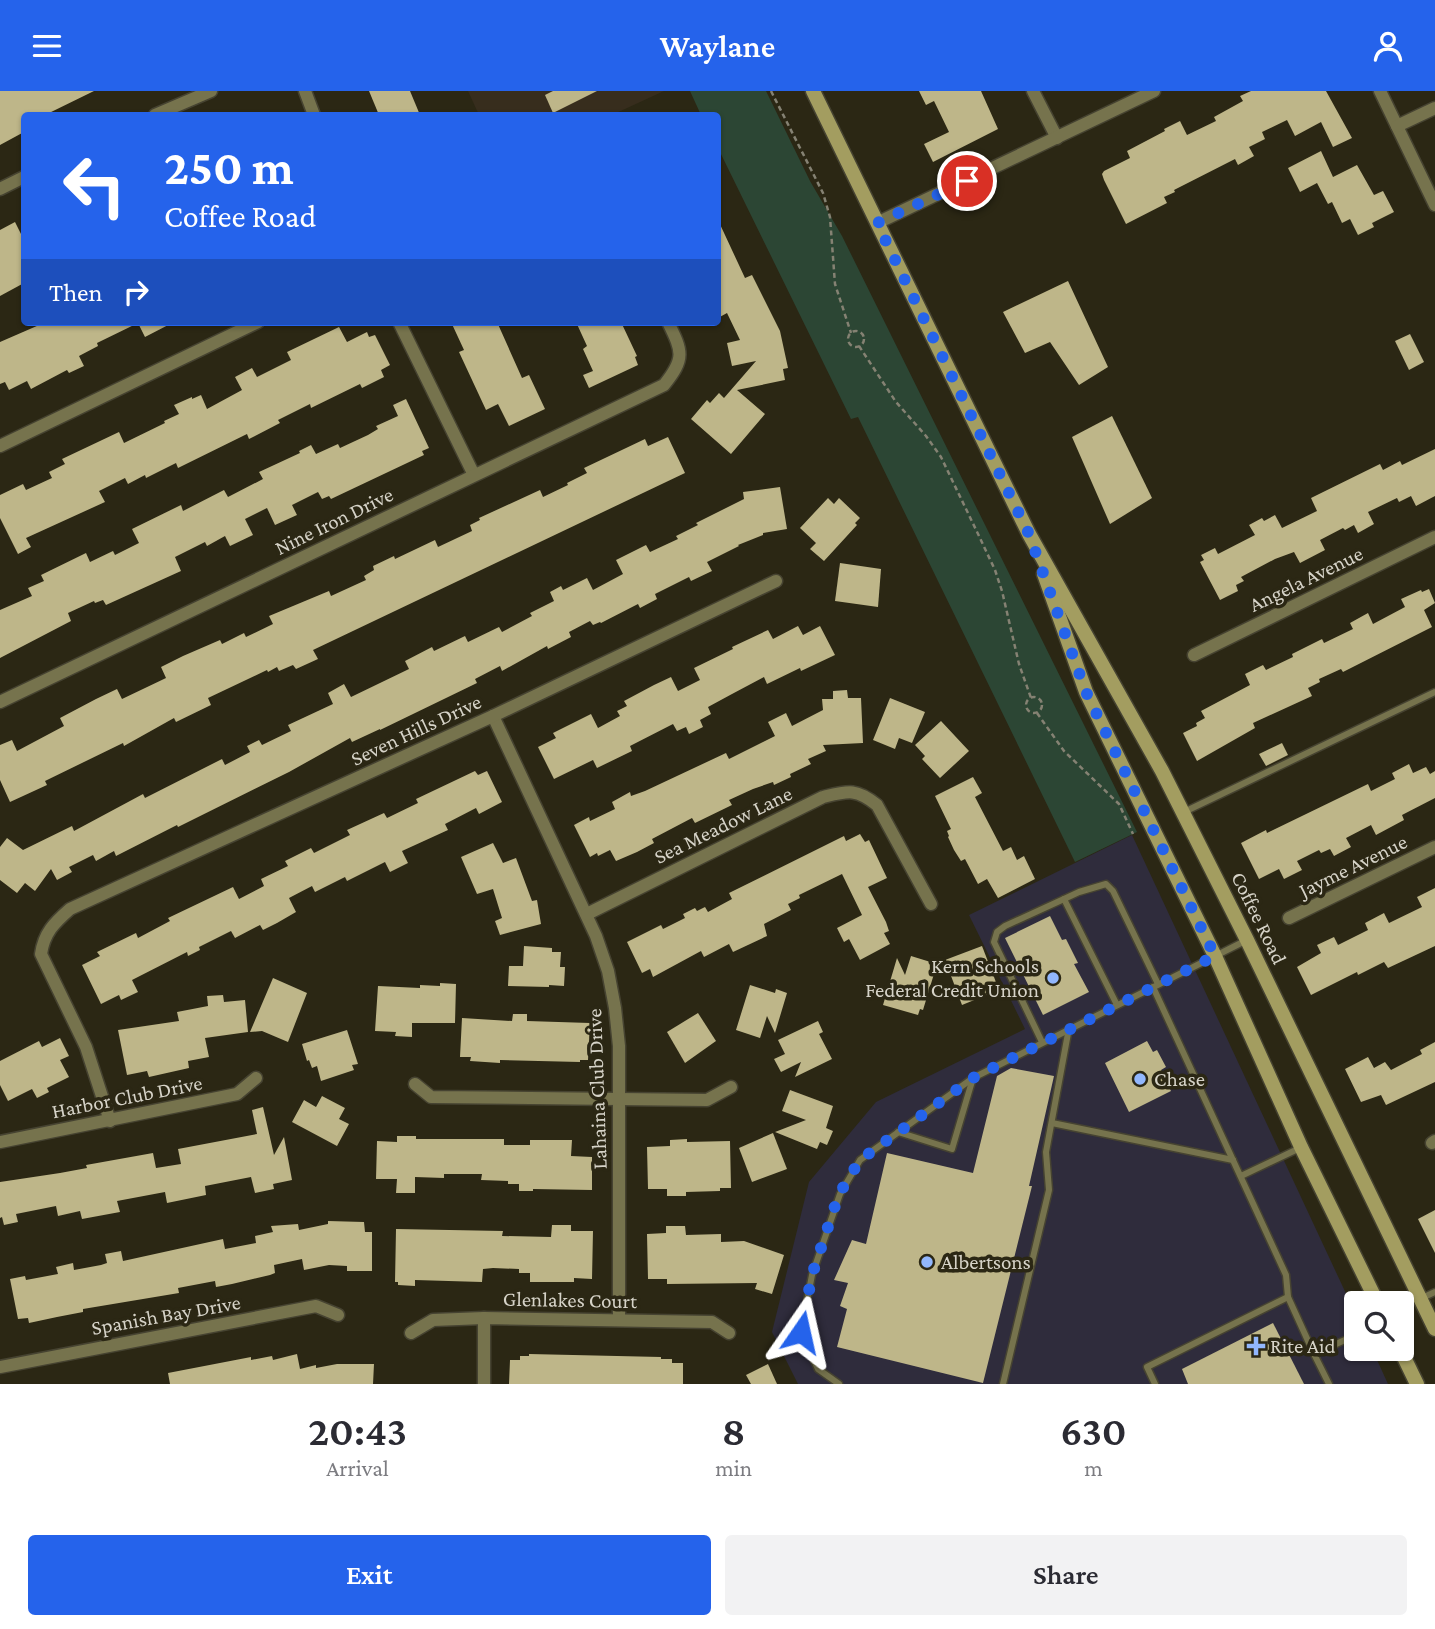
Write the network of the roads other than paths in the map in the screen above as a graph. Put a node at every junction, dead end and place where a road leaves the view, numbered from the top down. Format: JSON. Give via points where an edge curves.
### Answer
{"nodes":[{"id":1,"x":211,"y":91,"type":"edge"},
{"id":2,"x":305,"y":91,"type":"edge"},
{"id":3,"x":813,"y":91,"type":"edge"},
{"id":4,"x":1033,"y":91,"type":"edge"},
{"id":5,"x":1154,"y":91,"type":"edge"},
{"id":6,"x":1380,"y":91,"type":"edge"},
{"id":7,"x":1435,"y":108,"type":"edge"},
{"id":8,"x":162,"y":112,"type":"edge"},
{"id":9,"x":313,"y":112,"type":"edge"},
{"id":10,"x":1397,"y":126,"type":"junction"},
{"id":11,"x":1057,"y":138,"type":"junction"},
{"id":12,"x":21,"y":178,"type":"edge"},
{"id":13,"x":0,"y":189,"type":"edge"},
{"id":14,"x":1435,"y":205,"type":"edge"},
{"id":15,"x":877,"y":223,"type":"junction"},
{"id":16,"x":250,"y":326,"type":"edge"},
{"id":17,"x":401,"y":326,"type":"edge"},
{"id":18,"x":670,"y":326,"type":"edge"},
{"id":19,"x":0,"y":446,"type":"edge"},
{"id":20,"x":474,"y":475,"type":"junction"},
{"id":21,"x":1029,"y":534,"type":"junction"},
{"id":22,"x":1435,"y":537,"type":"edge"},
{"id":23,"x":776,"y":581,"type":"dead end"},
{"id":24,"x":1194,"y":655,"type":"dead end"},
{"id":25,"x":1435,"y":692,"type":"edge"},
{"id":26,"x":0,"y":702,"type":"edge"},
{"id":27,"x":493,"y":716,"type":"junction"},
{"id":28,"x":1183,"y":813,"type":"junction"},
{"id":29,"x":1435,"y":848,"type":"edge"},
{"id":30,"x":1064,"y":899,"type":"junction"},
{"id":31,"x":931,"y":904,"type":"dead end"},
{"id":32,"x":587,"y":914,"type":"junction"},
{"id":33,"x":1289,"y":918,"type":"dead end"},
{"id":34,"x":1247,"y":940,"type":"junction"},
{"id":35,"x":1215,"y":956,"type":"junction"},
{"id":36,"x":1155,"y":985,"type":"junction"},
{"id":37,"x":1117,"y":1005,"type":"junction"},
{"id":38,"x":1069,"y":1028,"type":"junction"},
{"id":39,"x":1042,"y":1042,"type":"junction"},
{"id":40,"x":256,"y":1078,"type":"dead end"},
{"id":41,"x":973,"y":1078,"type":"junction"},
{"id":42,"x":415,"y":1084,"type":"dead end"},
{"id":43,"x":731,"y":1087,"type":"dead end"},
{"id":44,"x":620,"y":1100,"type":"junction"},
{"id":45,"x":110,"y":1121,"type":"junction"},
{"id":46,"x":1052,"y":1123,"type":"junction"},
{"id":47,"x":898,"y":1132,"type":"junction"},
{"id":48,"x":0,"y":1142,"type":"edge"},
{"id":49,"x":1301,"y":1147,"type":"junction"},
{"id":50,"x":1233,"y":1160,"type":"junction"},
{"id":51,"x":1241,"y":1176,"type":"junction"},
{"id":52,"x":1372,"y":1291,"type":"edge"},
{"id":53,"x":1435,"y":1292,"type":"edge"},
{"id":54,"x":1287,"y":1297,"type":"junction"},
{"id":55,"x":1421,"y":1299,"type":"junction"},
{"id":56,"x":338,"y":1315,"type":"dead end"},
{"id":57,"x":484,"y":1318,"type":"junction"},
{"id":58,"x":619,"y":1319,"type":"junction"},
{"id":59,"x":1435,"y":1329,"type":"edge"},
{"id":60,"x":411,"y":1333,"type":"dead end"},
{"id":61,"x":729,"y":1333,"type":"dead end"},
{"id":62,"x":1344,"y":1340,"type":"edge"},
{"id":63,"x":1314,"y":1354,"type":"junction"},
{"id":64,"x":1406,"y":1361,"type":"edge"},
{"id":65,"x":1,"y":1362,"type":"edge"},
{"id":66,"x":484,"y":1384,"type":"edge"},
{"id":67,"x":839,"y":1384,"type":"edge"},
{"id":68,"x":1003,"y":1384,"type":"edge"},
{"id":69,"x":1155,"y":1384,"type":"edge"},
{"id":70,"x":1329,"y":1384,"type":"edge"},
{"id":71,"x":1417,"y":1384,"type":"edge"}],
"edges":[{"from":1,"to":8,"type":"street"},
{"from":2,"to":9,"type":"street"},
{"from":3,"to":15,"type":"main road","name":"Coffee Road"},
{"from":4,"to":11,"type":"street"},
{"from":5,"to":11,"type":"street"},
{"from":6,"to":10,"type":"street"},
{"from":7,"to":10,"type":"street"},
{"from":10,"to":14,"type":"street"},
{"from":11,"to":15,"type":"street"},
{"from":12,"to":13,"type":"street"},
{"from":15,"to":21,"type":"main road","name":"Coffee Road"},
{"from":16,"to":19,"type":"street"},
{"from":17,"to":20,"type":"street"},
{"from":18,"to":20,"type":"street","name":"Nine Iron Drive","via":[[680,346],[678,367],[664,384]]},
{"from":20,"to":26,"type":"street","name":"Nine Iron Drive"},
{"from":21,"to":28,"type":"main road","name":"Coffee Road"},
{"from":21,"to":35,"type":"main road","name":"Coffee Road","via":[[1086,692]]},
{"from":22,"to":24,"type":"street","name":"Angela Avenue"},
{"from":23,"to":27,"type":"street","name":"Seven Hills Drive"},
{"from":25,"to":28,"type":"lane"},
{"from":27,"to":32,"type":"street","name":"Lahaina Club Drive"},
{"from":27,"to":45,"type":"street","name":"Seven Hills Drive","via":[[70,909],[50,927],[41,954],[86,1047]]},
{"from":28,"to":34,"type":"main road","name":"Coffee Road"},
{"from":29,"to":33,"type":"street","name":"Jayme Avenue"},
{"from":30,"to":36,"type":"lane","via":[[1106,884]]},
{"from":30,"to":37,"type":"lane"},
{"from":30,"to":39,"type":"lane","via":[[1005,926],[994,941]]},
{"from":31,"to":32,"type":"street","name":"Sea Meadow Lane","via":[[877,805],[849,791],[823,797]]},
{"from":32,"to":44,"type":"street","name":"Lahaina Club Drive","via":[[608,971],[615,1007]]},
{"from":34,"to":35,"type":"lane"},
{"from":34,"to":55,"type":"main road","name":"Coffee Road"},
{"from":35,"to":36,"type":"lane"},
{"from":35,"to":49,"type":"main road","name":"Coffee Road"},
{"from":36,"to":37,"type":"lane"},
{"from":36,"to":50,"type":"lane"},
{"from":37,"to":38,"type":"lane"},
{"from":38,"to":39,"type":"lane"},
{"from":38,"to":46,"type":"lane"},
{"from":39,"to":41,"type":"lane"},
{"from":40,"to":45,"type":"street","name":"Harbor Club Drive","via":[[237,1094]]},
{"from":41,"to":47,"type":"lane"},
{"from":41,"to":47,"type":"lane","via":[[952,1149]]},
{"from":42,"to":44,"type":"street","via":[[431,1097]]},
{"from":43,"to":44,"type":"street","via":[[707,1100]]},
{"from":44,"to":58,"type":"street","name":"Lahaina Club Drive"},
{"from":45,"to":48,"type":"street","name":"Harbor Club Drive"},
{"from":46,"to":50,"type":"lane"},
{"from":46,"to":68,"type":"lane","via":[[1046,1152],[1049,1190]]},
{"from":47,"to":67,"type":"lane","via":[[860,1160],[839,1194],[812,1275],[801,1332],[818,1369]]},
{"from":49,"to":51,"type":"lane"},
{"from":49,"to":52,"type":"main road","name":"Coffee Road"},
{"from":50,"to":51,"type":"lane"},
{"from":51,"to":54,"type":"lane","via":[[1286,1275]]},
{"from":53,"to":55,"type":"lane"},
{"from":54,"to":63,"type":"lane"},
{"from":54,"to":69,"type":"lane","via":[[1147,1367]]},
{"from":55,"to":59,"type":"main road","name":"Coffee Road"},
{"from":56,"to":65,"type":"street","name":"Spanish Bay Drive","via":[[316,1306]]},
{"from":57,"to":58,"type":"street","name":"Glenlakes Court"},
{"from":57,"to":60,"type":"street","name":"Glenlakes Court","via":[[433,1320]]},
{"from":57,"to":66,"type":"street"},
{"from":58,"to":61,"type":"street","name":"Glenlakes Court","via":[[712,1322]]},
{"from":62,"to":63,"type":"lane"},
{"from":63,"to":70,"type":"lane"},
{"from":64,"to":71,"type":"main road"}]}
